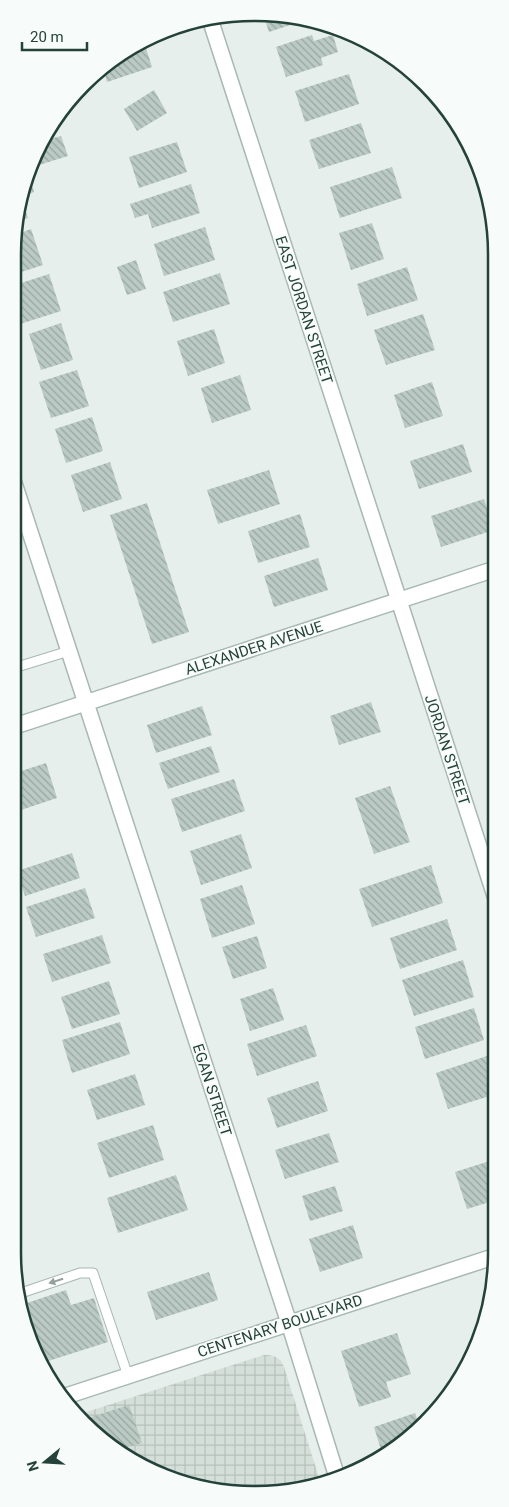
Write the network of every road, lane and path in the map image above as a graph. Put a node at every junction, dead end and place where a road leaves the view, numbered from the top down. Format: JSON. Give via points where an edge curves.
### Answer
{"nodes":[{"id":1,"x":212,"y":25,"type":"edge"},
{"id":2,"x":21,"y":505,"type":"edge"},
{"id":3,"x":27,"y":523,"type":"junction"},
{"id":4,"x":21,"y":525,"type":"edge"},
{"id":5,"x":488,"y":571,"type":"edge"},
{"id":6,"x":399,"y":600,"type":"junction"},
{"id":7,"x":69,"y":651,"type":"junction"},
{"id":8,"x":21,"y":666,"type":"edge"},
{"id":9,"x":85,"y":703,"type":"junction"},
{"id":10,"x":21,"y":724,"type":"edge"},
{"id":11,"x":488,"y":874,"type":"edge"},
{"id":12,"x":488,"y":1259,"type":"edge"},
{"id":13,"x":25,"y":1291,"type":"edge"},
{"id":14,"x":289,"y":1323,"type":"junction"},
{"id":15,"x":128,"y":1376,"type":"junction"},
{"id":16,"x":70,"y":1395,"type":"edge"},
{"id":17,"x":335,"y":1471,"type":"edge"}],
"edges":[{"from":1,"to":6,"type":"street","name":"EAST JORDAN STREET"},
{"from":2,"to":3,"type":"street","name":"EGAN STREET"},
{"from":3,"to":4,"type":"lane"},
{"from":3,"to":7,"type":"street","name":"EGAN STREET"},
{"from":5,"to":6,"type":"street","name":"ALEXANDER AVENUE"},
{"from":6,"to":9,"type":"street","name":"ALEXANDER AVENUE"},
{"from":6,"to":11,"type":"street","name":"JORDAN STREET"},
{"from":7,"to":8,"type":"lane"},
{"from":7,"to":9,"type":"street","name":"EGAN STREET"},
{"from":9,"to":10,"type":"street","name":"ALEXANDER AVENUE"},
{"from":9,"to":14,"type":"street","name":"EGAN STREET"},
{"from":12,"to":14,"type":"street","name":"CENTENARY BOULEVARD"},
{"from":15,"to":13,"type":"lane","one_way":true,"via":[[93,1273],[80,1273]]},
{"from":14,"to":15,"type":"street","name":"CENTENARY BOULEVARD"},
{"from":14,"to":17,"type":"street","name":"EGAN STREET"},
{"from":15,"to":16,"type":"street","name":"CENTENARY BOULEVARD"}]}
